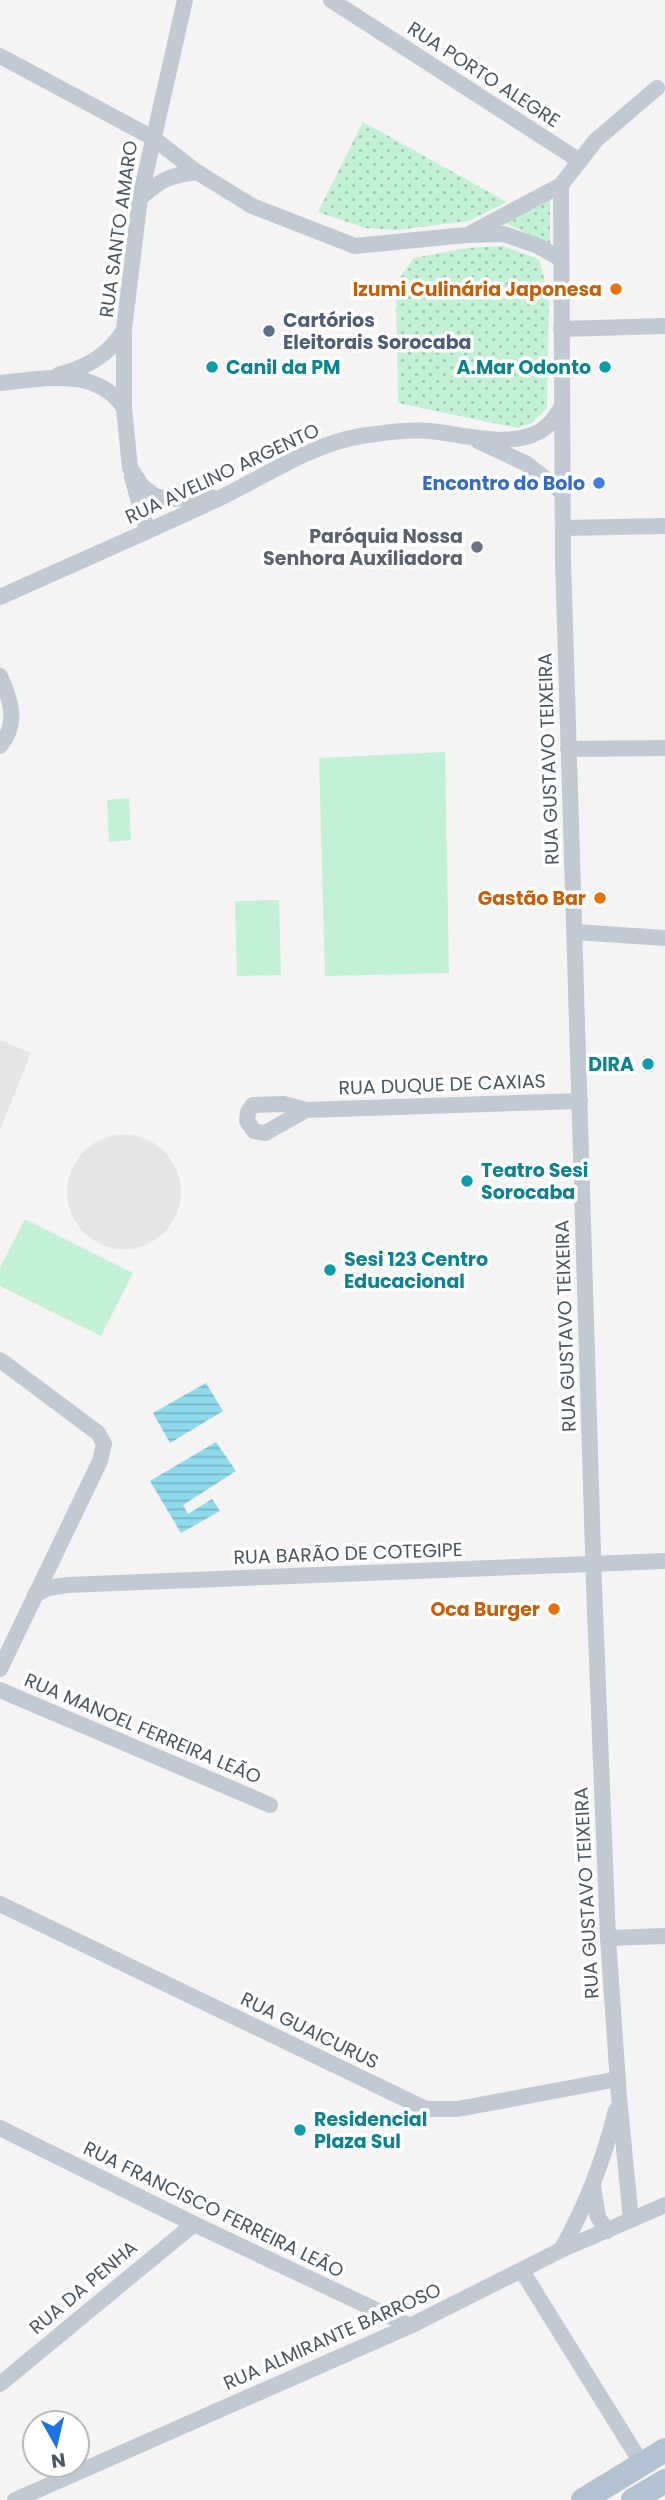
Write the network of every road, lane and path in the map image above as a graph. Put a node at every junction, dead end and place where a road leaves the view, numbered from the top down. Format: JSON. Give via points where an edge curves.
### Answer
{"nodes":[{"id":1,"x":185,"y":0,"type":"edge"},
{"id":2,"x":331,"y":0,"type":"edge"},
{"id":3,"x":0,"y":56,"type":"edge"},
{"id":4,"x":657,"y":88,"type":"dead end"},
{"id":5,"x":153,"y":138,"type":"junction"},
{"id":6,"x":580,"y":161,"type":"junction"},
{"id":7,"x":197,"y":172,"type":"junction"},
{"id":8,"x":561,"y":186,"type":"junction"},
{"id":9,"x":140,"y":198,"type":"junction"},
{"id":10,"x":466,"y":235,"type":"junction"},
{"id":11,"x":561,"y":259,"type":"junction"},
{"id":12,"x":665,"y":326,"type":"edge"},
{"id":13,"x":124,"y":329,"type":"junction"},
{"id":14,"x":561,"y":329,"type":"junction"},
{"id":15,"x":49,"y":378,"type":"junction"},
{"id":16,"x":0,"y":383,"type":"edge"},
{"id":17,"x":124,"y":408,"type":"junction"},
{"id":18,"x":561,"y":408,"type":"junction"},
{"id":19,"x":472,"y":439,"type":"junction"},
{"id":20,"x":130,"y":468,"type":"junction"},
{"id":21,"x":563,"y":493,"type":"junction"},
{"id":22,"x":224,"y":496,"type":"junction"},
{"id":23,"x":665,"y":526,"type":"edge"},
{"id":24,"x":563,"y":528,"type":"junction"},
{"id":25,"x":147,"y":530,"type":"junction"},
{"id":26,"x":0,"y":597,"type":"edge"},
{"id":27,"x":0,"y":676,"type":"edge"},
{"id":28,"x":2,"y":743,"type":"edge"},
{"id":29,"x":665,"y":747,"type":"edge"},
{"id":30,"x":568,"y":749,"type":"junction"},
{"id":31,"x":575,"y":932,"type":"junction"},
{"id":32,"x":665,"y":939,"type":"edge"},
{"id":33,"x":580,"y":1101,"type":"junction"},
{"id":34,"x":306,"y":1110,"type":"dead end"},
{"id":35,"x":0,"y":1360,"type":"edge"},
{"id":36,"x":665,"y":1561,"type":"edge"},
{"id":37,"x":593,"y":1564,"type":"junction"},
{"id":38,"x":36,"y":1595,"type":"junction"},
{"id":39,"x":0,"y":1669,"type":"edge"},
{"id":40,"x":0,"y":1690,"type":"edge"},
{"id":41,"x":270,"y":1805,"type":"dead end"},
{"id":42,"x":0,"y":1904,"type":"edge"},
{"id":43,"x":665,"y":1936,"type":"edge"},
{"id":44,"x":608,"y":1938,"type":"junction"},
{"id":45,"x":618,"y":2079,"type":"junction"},
{"id":46,"x":619,"y":2097,"type":"junction"},
{"id":47,"x":0,"y":2128,"type":"edge"},
{"id":48,"x":593,"y":2183,"type":"junction"},
{"id":49,"x":665,"y":2205,"type":"edge"},
{"id":50,"x":631,"y":2220,"type":"junction"},
{"id":51,"x":194,"y":2224,"type":"junction"},
{"id":52,"x":607,"y":2231,"type":"junction"},
{"id":53,"x":561,"y":2250,"type":"junction"},
{"id":54,"x":522,"y":2271,"type":"junction"},
{"id":55,"x":410,"y":2326,"type":"junction"},
{"id":56,"x":2,"y":2379,"type":"edge"},
{"id":57,"x":665,"y":2450,"type":"edge"},
{"id":58,"x":642,"y":2464,"type":"junction"},
{"id":59,"x":665,"y":2481,"type":"edge"},
{"id":60,"x":15,"y":2500,"type":"edge"},
{"id":61,"x":583,"y":2500,"type":"edge"},
{"id":62,"x":633,"y":2500,"type":"edge"}],
"edges":[{"from":1,"to":5,"type":"street","name":"RUA SANTO AMARO"},
{"from":2,"to":6,"type":"street","name":"RUA PORTO ALEGRE"},
{"from":3,"to":5,"type":"street"},
{"from":4,"to":6,"type":"street","via":[[596,141]]},
{"from":5,"to":7,"type":"street"},
{"from":5,"to":9,"type":"street","name":"RUA SANTO AMARO"},
{"from":6,"to":8,"type":"street"},
{"from":7,"to":9,"type":"street","via":[[160,180]]},
{"from":7,"to":10,"type":"street","via":[[252,206],[355,246]]},
{"from":8,"to":10,"type":"street"},
{"from":8,"to":11,"type":"street","name":"RUA GUSTAVO TEIXEIRA"},
{"from":9,"to":13,"type":"street","name":"RUA SANTO AMARO"},
{"from":10,"to":11,"type":"street","via":[[504,234]]},
{"from":11,"to":14,"type":"street","name":"RUA GUSTAVO TEIXEIRA"},
{"from":12,"to":14,"type":"street"},
{"from":13,"to":15,"type":"street","via":[[105,355]]},
{"from":13,"to":17,"type":"street","name":"RUA SANTO AMARO"},
{"from":14,"to":18,"type":"street","name":"RUA GUSTAVO TEIXEIRA"},
{"from":15,"to":16,"type":"street"},
{"from":15,"to":17,"type":"street","via":[[89,381],[108,388]]},
{"from":17,"to":20,"type":"street","name":"RUA SANTO AMARO"},
{"from":18,"to":19,"type":"street","name":"RUA AVELINO ARGENTO","via":[[549,425],[525,438]]},
{"from":18,"to":21,"type":"street","name":"RUA GUSTAVO TEIXEIRA"},
{"from":19,"to":21,"type":"street","name":"RUA AVELINO ARGENTO","via":[[527,464]]},
{"from":19,"to":22,"type":"street","name":"RUA AVELINO ARGENTO","via":[[430,431],[357,437],[299,458]]},
{"from":20,"to":22,"type":"street","via":[[155,496]]},
{"from":20,"to":25,"type":"street","name":"RUA SANTO AMARO"},
{"from":21,"to":24,"type":"street","name":"RUA GUSTAVO TEIXEIRA"},
{"from":22,"to":25,"type":"street","name":"RUA AVELINO ARGENTO"},
{"from":23,"to":24,"type":"street"},
{"from":24,"to":30,"type":"street","name":"RUA GUSTAVO TEIXEIRA"},
{"from":25,"to":26,"type":"street","name":"RUA AVELINO ARGENTO"},
{"from":27,"to":28,"type":"street","via":[[13,722]]},
{"from":29,"to":30,"type":"street"},
{"from":30,"to":31,"type":"street","name":"RUA GUSTAVO TEIXEIRA"},
{"from":31,"to":32,"type":"street"},
{"from":31,"to":33,"type":"street","name":"RUA GUSTAVO TEIXEIRA"},
{"from":33,"to":34,"type":"street","name":"RUA DUQUE DE CAXIAS"},
{"from":33,"to":37,"type":"street","name":"RUA GUSTAVO TEIXEIRA"},
{"from":35,"to":38,"type":"street","via":[[98,1433],[104,1444]]},
{"from":36,"to":37,"type":"street","name":"RUA BARÃO DE COTEGIPE"},
{"from":37,"to":38,"type":"street","name":"RUA BARÃO DE COTEGIPE","via":[[67,1585]]},
{"from":37,"to":44,"type":"street","name":"RUA GUSTAVO TEIXEIRA"},
{"from":38,"to":39,"type":"street"},
{"from":40,"to":41,"type":"street","name":"RUA MANOEL FERREIRA LEÃO"},
{"from":42,"to":45,"type":"street","name":"RUA GUAICURUS","via":[[426,2109],[458,2109]]},
{"from":43,"to":44,"type":"street"},
{"from":44,"to":45,"type":"street","name":"RUA GUSTAVO TEIXEIRA"},
{"from":45,"to":46,"type":"street","name":"RUA GUSTAVO TEIXEIRA"},
{"from":46,"to":48,"type":"street","name":"RUA GUSTAVO TEIXEIRA"},
{"from":46,"to":50,"type":"street","name":"RUA GUSTAVO TEIXEIRA"},
{"from":47,"to":51,"type":"street","name":"RUA FRANCISCO FERREIRA LEÃO"},
{"from":48,"to":52,"type":"street","name":"RUA GUSTAVO TEIXEIRA","via":[[598,2217]]},
{"from":48,"to":53,"type":"street","name":"RUA GUSTAVO TEIXEIRA"},
{"from":49,"to":50,"type":"street","name":"RUA ALMIRANTE BARROSO"},
{"from":50,"to":52,"type":"street","name":"RUA ALMIRANTE BARROSO"},
{"from":51,"to":55,"type":"street","name":"RUA FRANCISCO FERREIRA LEÃO"},
{"from":51,"to":56,"type":"street","name":"RUA DA PENHA"},
{"from":52,"to":53,"type":"street","name":"RUA ALMIRANTE BARROSO"},
{"from":53,"to":54,"type":"street","name":"RUA ALMIRANTE BARROSO"},
{"from":54,"to":55,"type":"street","name":"RUA ALMIRANTE BARROSO"},
{"from":54,"to":58,"type":"street"},
{"from":55,"to":60,"type":"street","name":"RUA ALMIRANTE BARROSO"},
{"from":57,"to":58,"type":"main road"},
{"from":58,"to":61,"type":"main road"},
{"from":59,"to":62,"type":"main road"}]}
